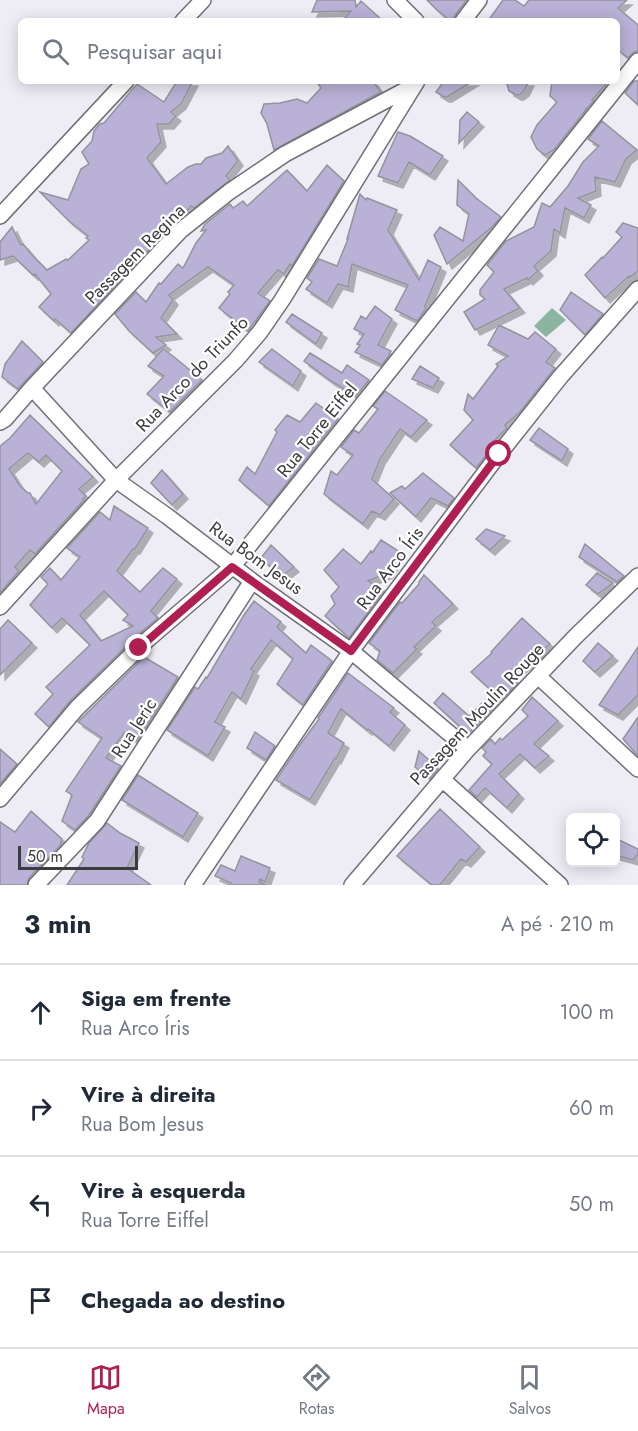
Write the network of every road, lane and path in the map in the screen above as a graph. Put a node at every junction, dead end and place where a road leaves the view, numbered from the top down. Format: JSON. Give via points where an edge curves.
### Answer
{"nodes":[{"id":1,"x":202,"y":0,"type":"edge"},
{"id":2,"x":395,"y":0,"type":"edge"},
{"id":3,"x":479,"y":0,"type":"edge"},
{"id":4,"x":186,"y":18,"type":"edge"},
{"id":5,"x":413,"y":18,"type":"edge"},
{"id":6,"x":465,"y":18,"type":"edge"},
{"id":7,"x":638,"y":61,"type":"edge"},
{"id":8,"x":620,"y":83,"type":"edge"},
{"id":9,"x":123,"y":84,"type":"edge"},
{"id":10,"x":413,"y":84,"type":"edge"},
{"id":11,"x":414,"y":84,"type":"edge"},
{"id":12,"x":620,"y":84,"type":"edge"},
{"id":13,"x":0,"y":216,"type":"edge"},
{"id":14,"x":638,"y":289,"type":"edge"},
{"id":15,"x":32,"y":388,"type":"junction"},
{"id":16,"x":3,"y":414,"type":"edge"},
{"id":17,"x":116,"y":480,"type":"junction"},
{"id":18,"x":232,"y":567,"type":"junction"},
{"id":19,"x":637,"y":578,"type":"edge"},
{"id":20,"x":252,"y":581,"type":"junction"},
{"id":21,"x":0,"y":608,"type":"edge"},
{"id":22,"x":351,"y":651,"type":"junction"},
{"id":23,"x":538,"y":676,"type":"junction"},
{"id":24,"x":468,"y":749,"type":"junction"},
{"id":25,"x":638,"y":769,"type":"edge"},
{"id":26,"x":442,"y":779,"type":"junction"},
{"id":27,"x":0,"y":799,"type":"edge"},
{"id":28,"x":354,"y":884,"type":"edge"},
{"id":29,"x":36,"y":885,"type":"edge"},
{"id":30,"x":193,"y":885,"type":"edge"},
{"id":31,"x":560,"y":885,"type":"edge"}],
"edges":[{"from":1,"to":4,"type":"street"},
{"from":2,"to":5,"type":"street"},
{"from":3,"to":6,"type":"street"},
{"from":7,"to":8,"type":"street","name":"Rua Torre Eiffel"},
{"from":9,"to":13,"type":"street"},
{"from":10,"to":15,"type":"street","name":"Passagem Regina","via":[[285,154],[180,231]]},
{"from":11,"to":17,"type":"street","name":"Rua Arco do Triunfo","via":[[260,332]]},
{"from":12,"to":18,"type":"street","name":"Rua Torre Eiffel"},
{"from":14,"to":22,"type":"street","name":"Rua Arco Íris","via":[[499,454]]},
{"from":15,"to":16,"type":"street","name":"Passagem Regina"},
{"from":15,"to":17,"type":"street","name":"Rua Bom Jesus"},
{"from":17,"to":18,"type":"street","name":"Rua Bom Jesus"},
{"from":17,"to":21,"type":"street","name":"Rua Arco do Triunfo"},
{"from":18,"to":20,"type":"street","name":"Rua Bom Jesus"},
{"from":18,"to":27,"type":"street","name":"Rua Torre Eiffel","via":[[146,641],[77,708]]},
{"from":19,"to":23,"type":"street","name":"Passagem Moulin Rouge"},
{"from":20,"to":22,"type":"street","name":"Rua Bom Jesus"},
{"from":20,"to":29,"type":"street","name":"Rua Jeric","via":[[97,820]]},
{"from":22,"to":24,"type":"street","name":"Rua Bom Jesus"},
{"from":22,"to":30,"type":"street","name":"Rua Arco Íris"},
{"from":23,"to":24,"type":"street","name":"Passagem Moulin Rouge"},
{"from":23,"to":25,"type":"street"},
{"from":24,"to":26,"type":"street","name":"Passagem Moulin Rouge"},
{"from":26,"to":28,"type":"street","name":"Passagem Moulin Rouge"},
{"from":26,"to":31,"type":"street"}]}
